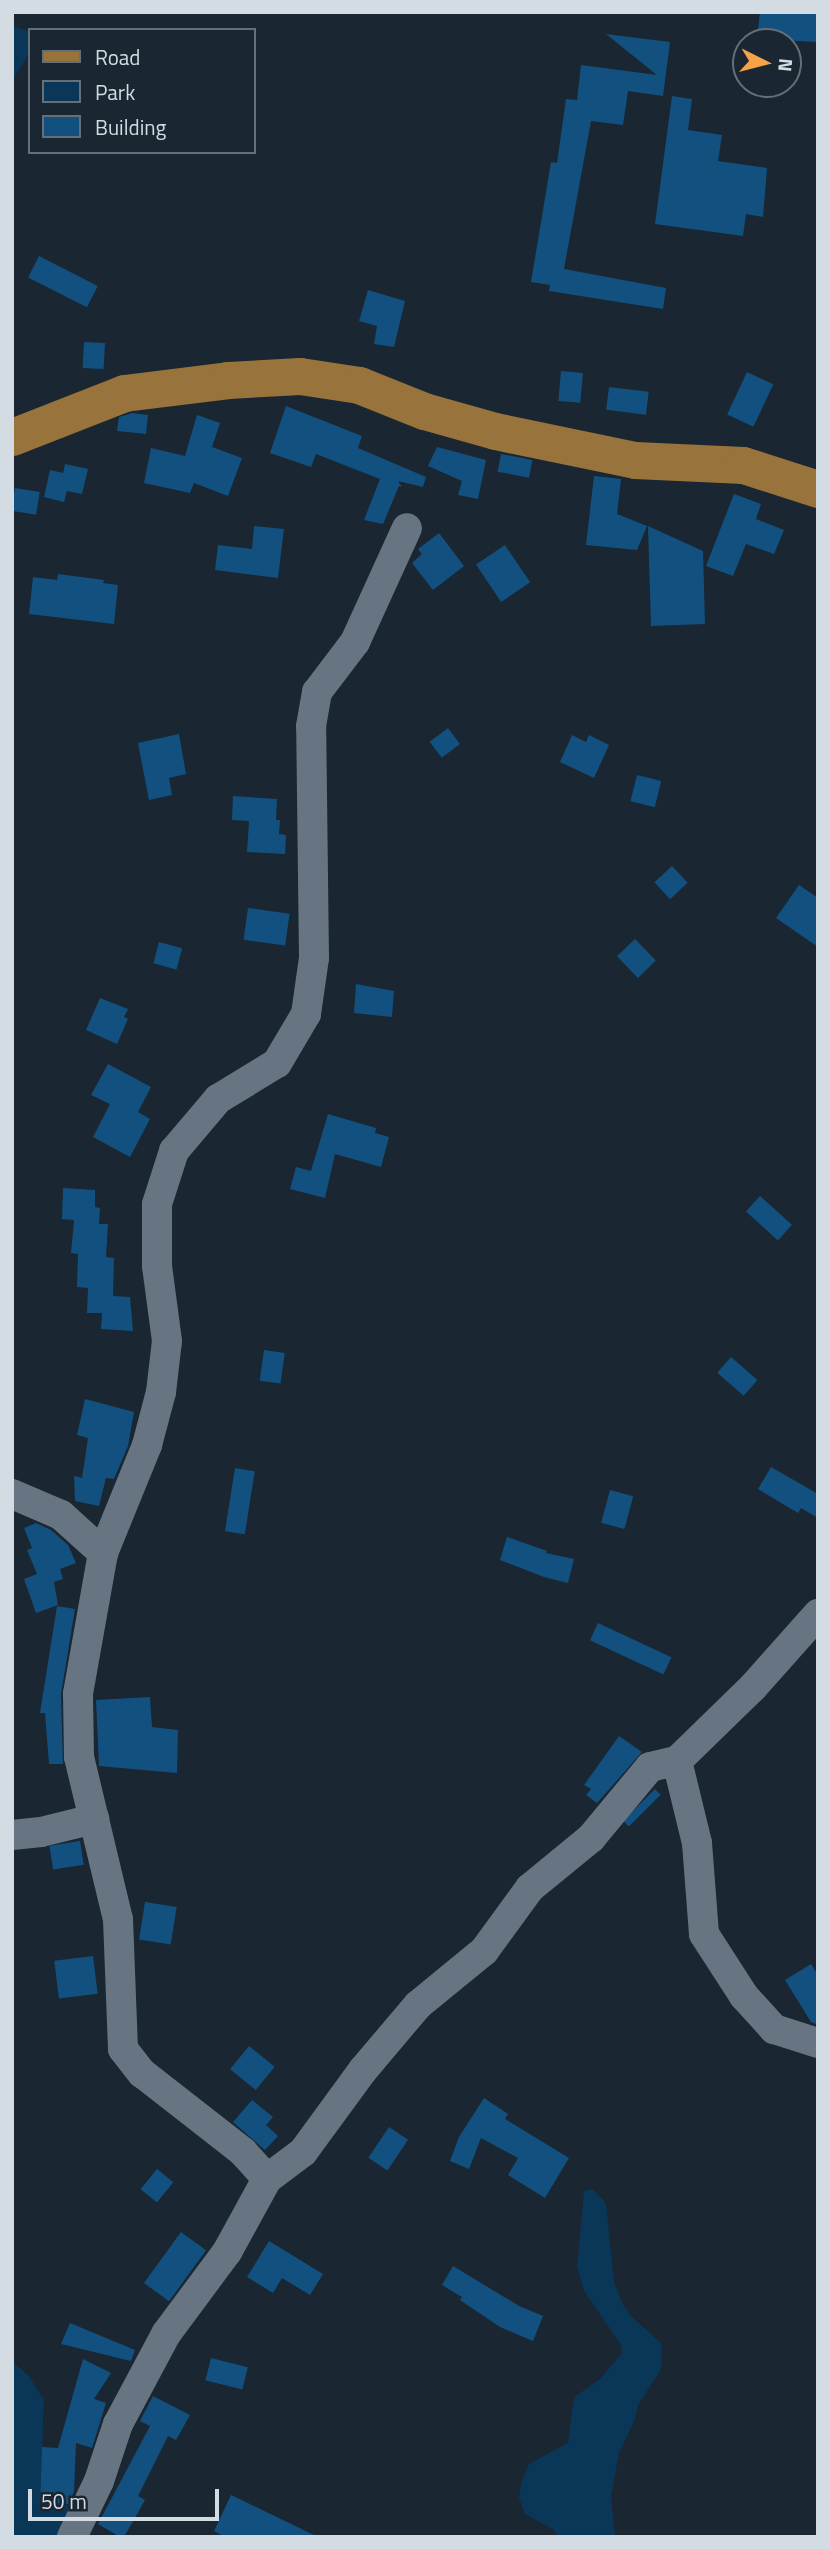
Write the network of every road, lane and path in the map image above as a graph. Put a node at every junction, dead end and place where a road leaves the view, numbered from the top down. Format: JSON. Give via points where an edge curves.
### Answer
{"nodes":[{"id":1,"x":12,"y":437,"type":"edge"},
{"id":2,"x":818,"y":489,"type":"edge"},
{"id":3,"x":407,"y":528,"type":"dead end"},
{"id":4,"x":12,"y":1494,"type":"edge"},
{"id":5,"x":103,"y":1553,"type":"junction"},
{"id":6,"x":818,"y":1614,"type":"edge"},
{"id":7,"x":677,"y":1761,"type":"junction"},
{"id":8,"x":94,"y":1819,"type":"junction"},
{"id":9,"x":12,"y":1835,"type":"edge"},
{"id":10,"x":818,"y":2043,"type":"edge"},
{"id":11,"x":267,"y":2179,"type":"junction"},
{"id":12,"x":72,"y":2537,"type":"edge"}],
"edges":[{"from":1,"to":2,"type":"main road","via":[[124,393],[300,376],[359,385],[424,411],[495,431],[635,460],[743,465]]},
{"from":3,"to":5,"type":"street","via":[[355,642],[317,692],[311,726],[314,958],[306,1014],[277,1063],[218,1099],[174,1151],[158,1204],[157,1266],[167,1340],[161,1392],[147,1445]]},
{"from":4,"to":5,"type":"street","via":[[61,1514]]},
{"from":5,"to":8,"type":"street","via":[[78,1694],[79,1757]]},
{"from":6,"to":7,"type":"street","via":[[753,1687]]},
{"from":7,"to":10,"type":"street","via":[[697,1843],[704,1934],[744,1996],[774,2029]]},
{"from":7,"to":11,"type":"street","via":[[650,1767],[591,1838],[530,1888],[484,1951],[418,2005],[303,2152]]},
{"from":8,"to":9,"type":"street"},
{"from":8,"to":11,"type":"street","via":[[118,1919],[122,2049],[142,2073],[243,2152]]},
{"from":11,"to":12,"type":"street","via":[[228,2252],[166,2334],[118,2424],[99,2481]]}]}
